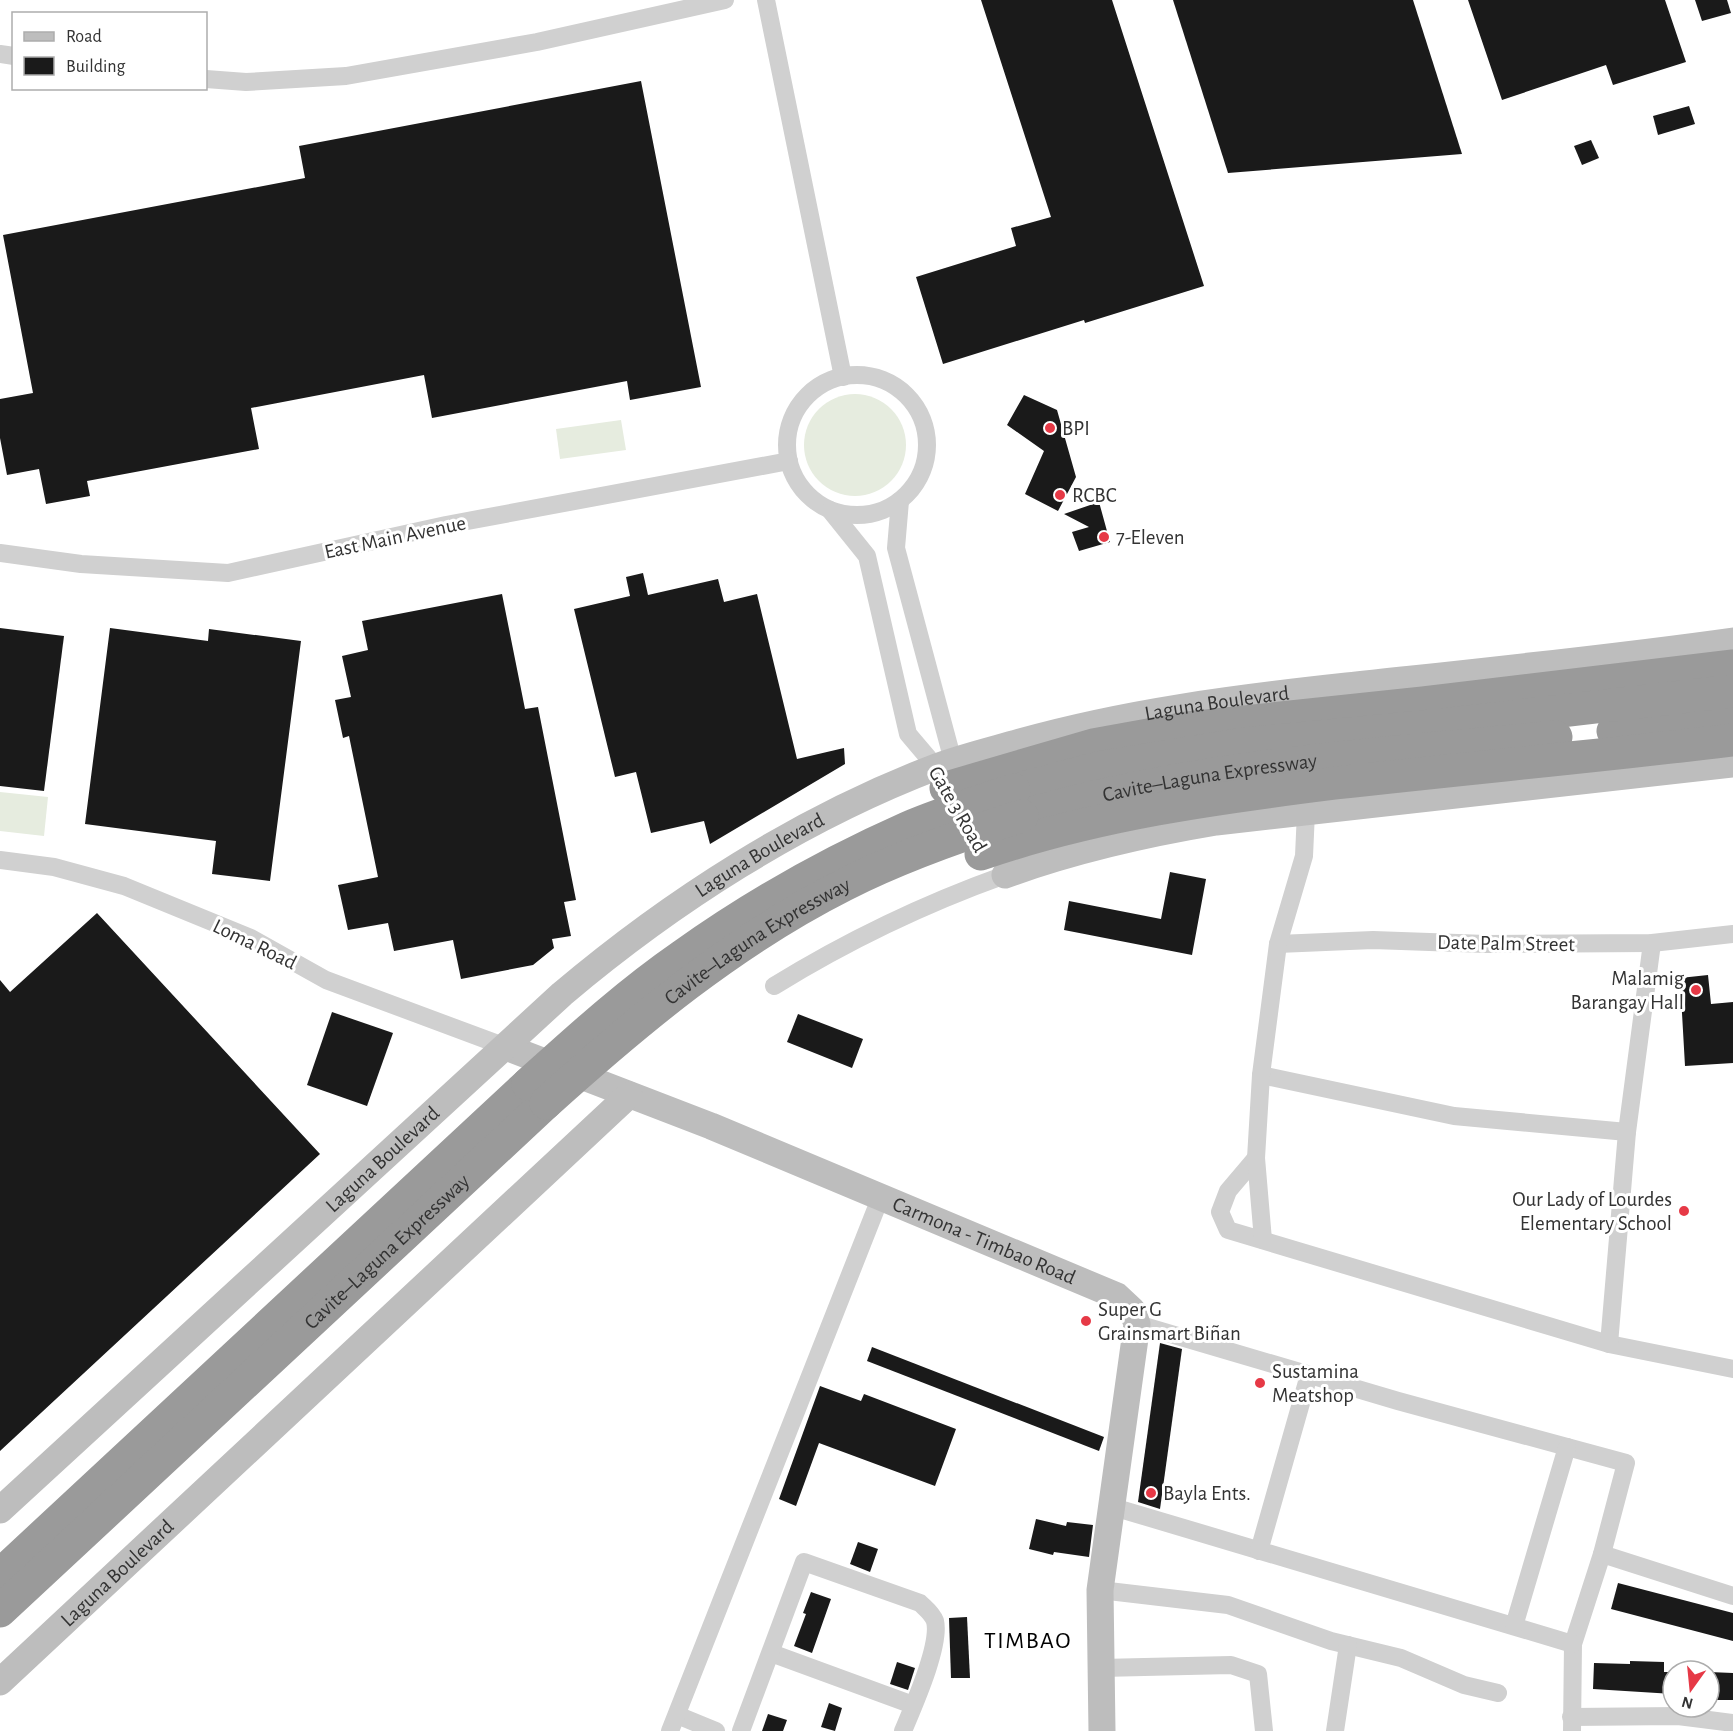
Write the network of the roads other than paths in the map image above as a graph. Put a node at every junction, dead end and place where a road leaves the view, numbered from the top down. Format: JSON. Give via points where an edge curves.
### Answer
{"nodes":[{"id":1,"x":725,"y":0,"type":"edge"},
{"id":2,"x":766,"y":0,"type":"edge"},
{"id":3,"x":207,"y":79,"type":"edge"},
{"id":4,"x":843,"y":377,"type":"junction"},
{"id":5,"x":789,"y":461,"type":"junction"},
{"id":6,"x":900,"y":501,"type":"junction"},
{"id":7,"x":830,"y":510,"type":"junction"},
{"id":8,"x":0,"y":553,"type":"edge"},
{"id":9,"x":1733,"y":641,"type":"edge"},
{"id":10,"x":1733,"y":666,"type":"edge"},
{"id":11,"x":1733,"y":691,"type":"edge"},
{"id":12,"x":1733,"y":716,"type":"edge"},
{"id":13,"x":1733,"y":740,"type":"edge"},
{"id":14,"x":1733,"y":764,"type":"edge"},
{"id":15,"x":950,"y":774,"type":"junction"},
{"id":16,"x":1018,"y":803,"type":"junction"},
{"id":17,"x":1306,"y":812,"type":"junction"},
{"id":18,"x":995,"y":859,"type":"junction"},
{"id":19,"x":0,"y":860,"type":"edge"},
{"id":20,"x":1733,"y":934,"type":"edge"},
{"id":21,"x":1652,"y":943,"type":"junction"},
{"id":22,"x":1278,"y":944,"type":"junction"},
{"id":23,"x":774,"y":986,"type":"dead end"},
{"id":24,"x":506,"y":1047,"type":"junction"},
{"id":25,"x":1261,"y":1075,"type":"junction"},
{"id":26,"x":537,"y":1093,"type":"junction"},
{"id":27,"x":629,"y":1095,"type":"junction"},
{"id":28,"x":1627,"y":1132,"type":"junction"},
{"id":29,"x":1256,"y":1158,"type":"junction"},
{"id":30,"x":881,"y":1196,"type":"junction"},
{"id":31,"x":1263,"y":1240,"type":"junction"},
{"id":32,"x":1137,"y":1324,"type":"junction"},
{"id":33,"x":1608,"y":1344,"type":"junction"},
{"id":34,"x":1732,"y":1371,"type":"edge"},
{"id":35,"x":1309,"y":1375,"type":"junction"},
{"id":36,"x":1568,"y":1447,"type":"junction"},
{"id":37,"x":1110,"y":1506,"type":"junction"},
{"id":38,"x":0,"y":1510,"type":"edge"},
{"id":39,"x":1259,"y":1551,"type":"junction"},
{"id":40,"x":1602,"y":1554,"type":"junction"},
{"id":41,"x":0,"y":1575,"type":"edge"},
{"id":42,"x":1100,"y":1590,"type":"junction"},
{"id":43,"x":1733,"y":1596,"type":"edge"},
{"id":44,"x":0,"y":1611,"type":"edge"},
{"id":45,"x":1515,"y":1626,"type":"junction"},
{"id":46,"x":1573,"y":1644,"type":"junction"},
{"id":47,"x":1348,"y":1645,"type":"junction"},
{"id":48,"x":771,"y":1653,"type":"junction"},
{"id":49,"x":1101,"y":1668,"type":"junction"},
{"id":50,"x":0,"y":1682,"type":"edge"},
{"id":51,"x":1498,"y":1693,"type":"dead end"},
{"id":52,"x":913,"y":1705,"type":"junction"},
{"id":53,"x":1733,"y":1723,"type":"edge"},
{"id":54,"x":1571,"y":1724,"type":"edge"},
{"id":55,"x":672,"y":1727,"type":"edge"},
{"id":56,"x":716,"y":1731,"type":"edge"},
{"id":57,"x":741,"y":1731,"type":"edge"},
{"id":58,"x":903,"y":1731,"type":"edge"},
{"id":59,"x":1102,"y":1731,"type":"edge"},
{"id":60,"x":1264,"y":1731,"type":"edge"},
{"id":61,"x":1335,"y":1731,"type":"edge"}],
"edges":[{"from":1,"to":3,"type":"street","via":[[559,38],[346,76],[246,82]]},
{"from":2,"to":4,"type":"street"},
{"from":4,"to":5,"type":"street","via":[[825,382],[799,405],[789,427]]},
{"from":4,"to":6,"type":"street","via":[[873,377],[890,384],[917,409],[927,438],[926,457],[915,484]]},
{"from":5,"to":7,"type":"street","via":[[804,490]]},
{"from":5,"to":8,"type":"street","name":"East Main Avenue","via":[[468,521],[228,573],[81,564]]},
{"from":6,"to":7,"type":"street","via":[[861,515]]},
{"from":6,"to":15,"type":"street","name":"Gate 3 Road","via":[[896,548]]},
{"from":7,"to":15,"type":"street","name":"Gate 3 Road","via":[[867,556],[908,734]]},
{"from":9,"to":15,"type":"main road","name":"Laguna Boulevard","via":[[1188,705],[1051,733]]},
{"from":10,"to":15,"type":"highway","via":[[1187,728]]},
{"from":11,"to":16,"type":"highway","name":"Cavite–Laguna Expressway","via":[[1244,744],[1102,768]]},
{"from":12,"to":16,"type":"highway","name":"Cavite–Laguna Expressway","via":[[1249,769]]},
{"from":13,"to":18,"type":"highway","via":[[1224,797],[1086,823]]},
{"from":14,"to":17,"type":"main road"},
{"from":15,"to":18,"type":"main road","name":"Gate 3 Road"},
{"from":15,"to":24,"type":"main road","name":"Laguna Boulevard","via":[[806,827],[718,879],[593,968]]},
{"from":16,"to":26,"type":"highway","name":"Cavite–Laguna Expressway","bridge":true,"via":[[799,910],[737,948],[609,1046]]},
{"from":17,"to":18,"type":"main road","via":[[1216,822],[1044,861]]},
{"from":17,"to":22,"type":"street","via":[[1304,856]]},
{"from":18,"to":23,"type":"street","via":[[958,891],[825,955]]},
{"from":19,"to":24,"type":"street","name":"Loma Road","via":[[54,867],[123,886],[251,938],[326,980]]},
{"from":20,"to":21,"type":"street","name":"Date Palm Street"},
{"from":21,"to":22,"type":"street","name":"Date Palm Street","via":[[1373,940]]},
{"from":21,"to":28,"type":"street"},
{"from":22,"to":25,"type":"street"},
{"from":24,"to":27,"type":"main road","name":"Carmona - Timbao Road"},
{"from":24,"to":38,"type":"main road","name":"Laguna Boulevard"},
{"from":25,"to":28,"type":"street","via":[[1454,1116]]},
{"from":25,"to":29,"type":"street"},
{"from":26,"to":41,"type":"highway","name":"Cavite–Laguna Expressway"},
{"from":26,"to":44,"type":"highway","name":"Cavite–Laguna Expressway"},
{"from":27,"to":30,"type":"main road","name":"Carmona - Timbao Road"},
{"from":27,"to":50,"type":"main road","name":"Laguna Boulevard"},
{"from":28,"to":33,"type":"street"},
{"from":29,"to":31,"type":"street"},
{"from":29,"to":31,"type":"street","via":[[1228,1191],[1220,1212],[1228,1230]]},
{"from":30,"to":32,"type":"main road","name":"Carmona - Timbao Road","via":[[1117,1296],[1132,1310]]},
{"from":30,"to":55,"type":"street"},
{"from":31,"to":33,"type":"street"},
{"from":32,"to":35,"type":"street"},
{"from":32,"to":37,"type":"main road"},
{"from":33,"to":34,"type":"street"},
{"from":35,"to":36,"type":"street"},
{"from":35,"to":39,"type":"street"},
{"from":36,"to":40,"type":"street","via":[[1626,1463]]},
{"from":36,"to":45,"type":"street"},
{"from":37,"to":39,"type":"street"},
{"from":37,"to":42,"type":"main road"},
{"from":39,"to":45,"type":"street"},
{"from":40,"to":43,"type":"street"},
{"from":40,"to":46,"type":"street"},
{"from":42,"to":47,"type":"street","via":[[1228,1605]]},
{"from":42,"to":49,"type":"main road"},
{"from":45,"to":46,"type":"street"},
{"from":46,"to":54,"type":"street"},
{"from":47,"to":51,"type":"street","via":[[1401,1658],[1464,1684]]},
{"from":47,"to":61,"type":"street"},
{"from":48,"to":52,"type":"street"},
{"from":48,"to":52,"type":"street","via":[[804,1562],[920,1604],[932,1614],[936,1624],[935,1644]]},
{"from":48,"to":57,"type":"street"},
{"from":49,"to":59,"type":"main road"},
{"from":49,"to":60,"type":"street","via":[[1230,1665],[1258,1674]]},
{"from":52,"to":58,"type":"street"},
{"from":53,"to":54,"type":"street","via":[[1678,1716]]},
{"from":55,"to":56,"type":"street"}]}
